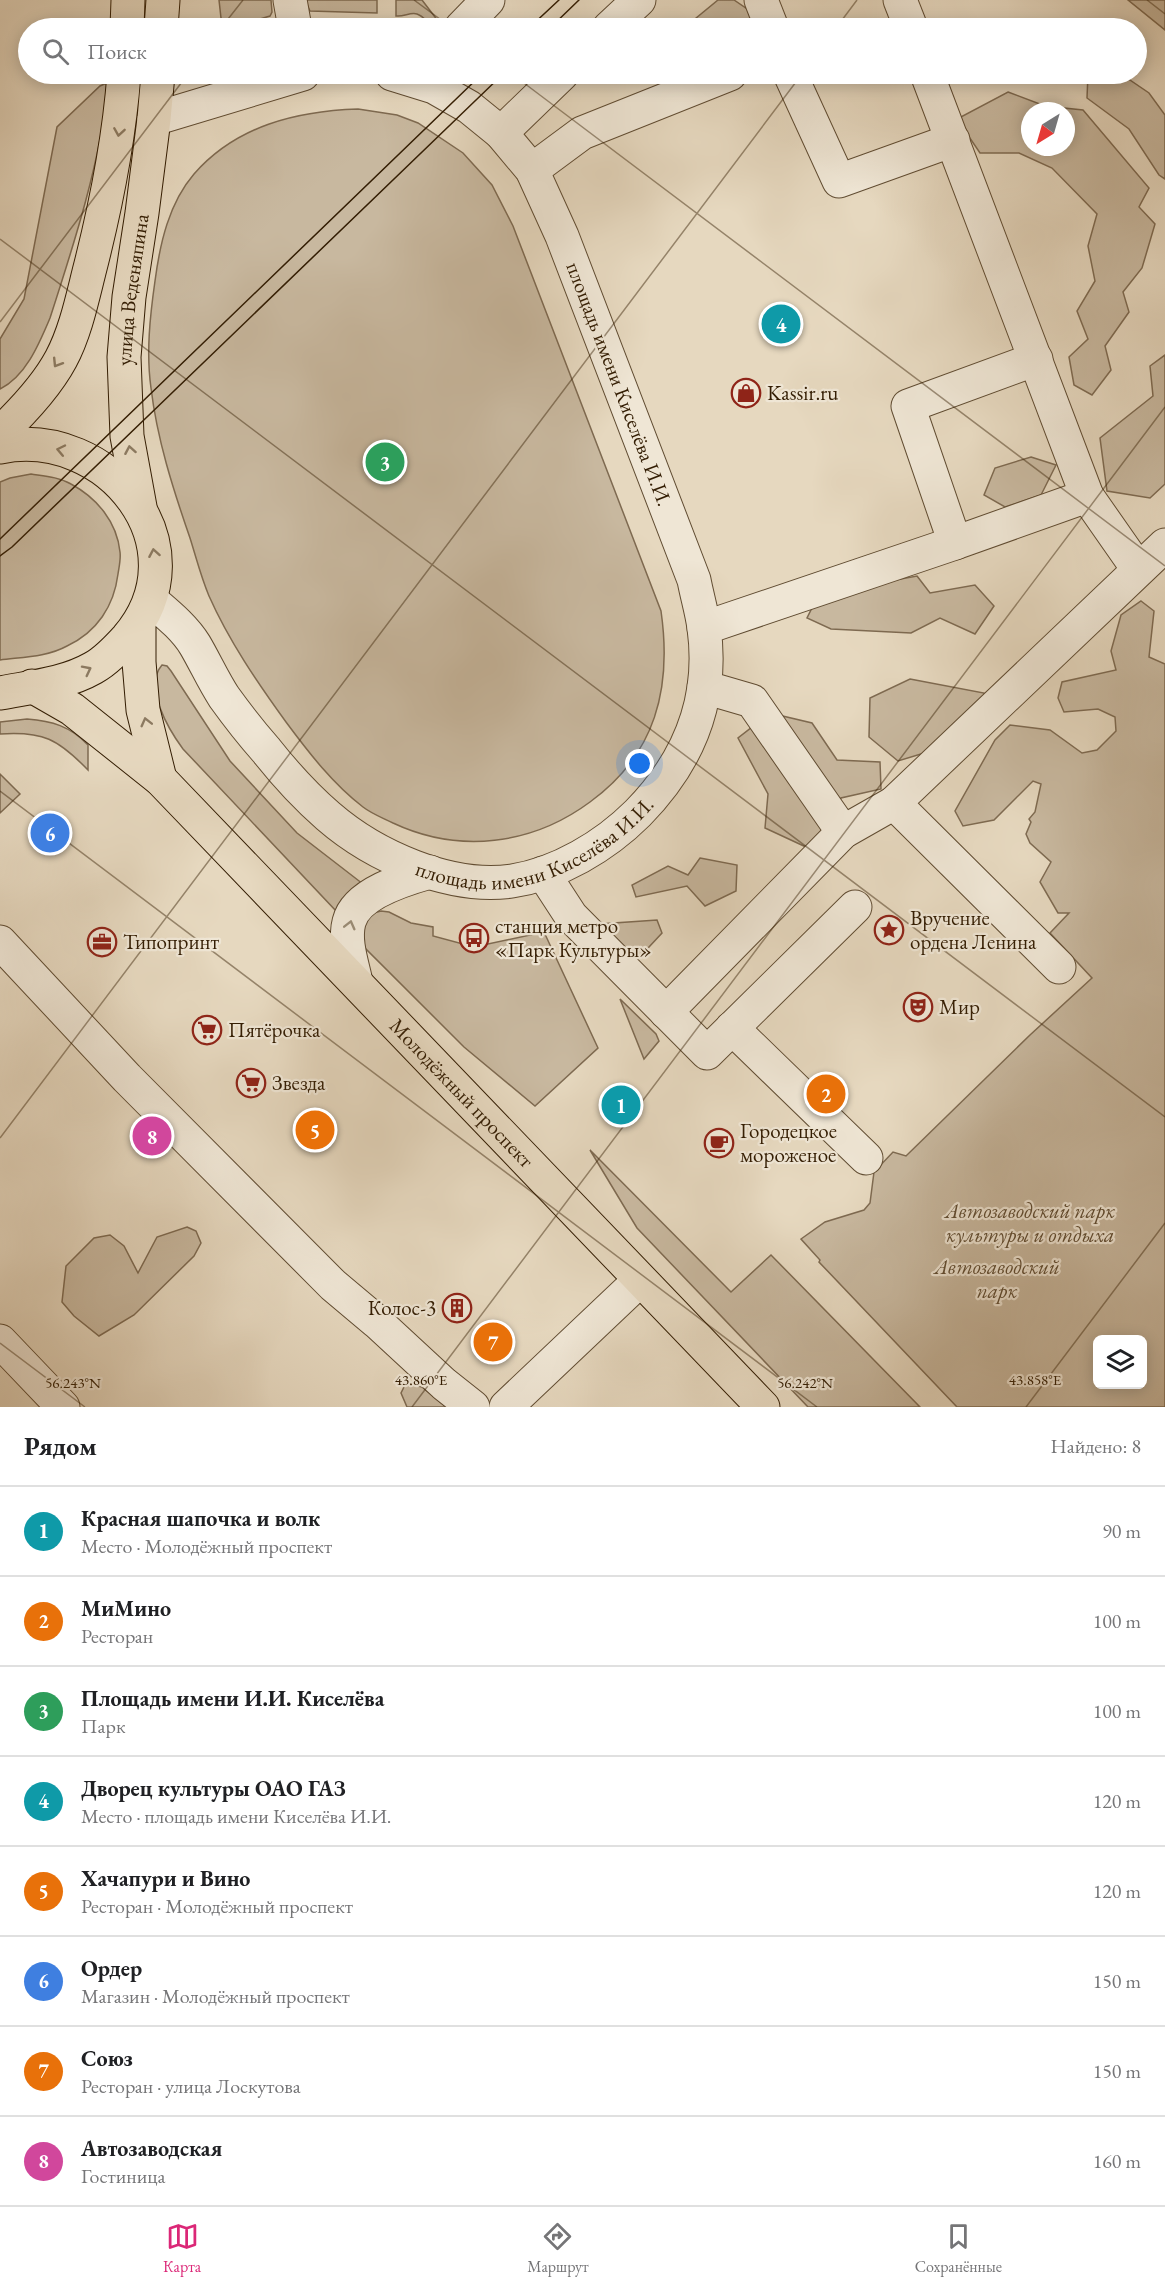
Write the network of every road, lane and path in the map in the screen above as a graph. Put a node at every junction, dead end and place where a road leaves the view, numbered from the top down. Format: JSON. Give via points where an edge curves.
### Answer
{"nodes":[{"id":1,"x":128,"y":0,"type":"edge"},
{"id":2,"x":163,"y":0,"type":"edge"},
{"id":3,"x":290,"y":0,"type":"edge"},
{"id":4,"x":488,"y":0,"type":"edge"},
{"id":5,"x":639,"y":0,"type":"edge"},
{"id":6,"x":761,"y":0,"type":"edge"},
{"id":7,"x":900,"y":0,"type":"edge"},
{"id":8,"x":127,"y":18,"type":"edge"},
{"id":9,"x":162,"y":18,"type":"edge"},
{"id":10,"x":293,"y":18,"type":"edge"},
{"id":11,"x":471,"y":18,"type":"edge"},
{"id":12,"x":620,"y":18,"type":"edge"},
{"id":13,"x":768,"y":18,"type":"edge"},
{"id":14,"x":907,"y":18,"type":"edge"},
{"id":15,"x":123,"y":84,"type":"edge"},
{"id":16,"x":157,"y":84,"type":"edge"},
{"id":17,"x":270,"y":84,"type":"edge"},
{"id":18,"x":441,"y":84,"type":"edge"},
{"id":19,"x":552,"y":84,"type":"edge"},
{"id":20,"x":705,"y":84,"type":"edge"},
{"id":21,"x":795,"y":84,"type":"edge"},
{"id":22,"x":931,"y":84,"type":"edge"},
{"id":23,"x":154,"y":119,"type":"junction"},
{"id":24,"x":501,"y":133,"type":"junction"},
{"id":25,"x":953,"y":140,"type":"junction"},
{"id":26,"x":532,"y":170,"type":"junction"},
{"id":27,"x":1036,"y":359,"type":"junction"},
{"id":28,"x":0,"y":433,"type":"edge"},
{"id":29,"x":0,"y":447,"type":"edge"},
{"id":30,"x":1088,"y":496,"type":"junction"},
{"id":31,"x":140,"y":507,"type":"junction"},
{"id":32,"x":955,"y":543,"type":"junction"},
{"id":33,"x":1165,"y":544,"type":"edge"},
{"id":34,"x":1138,"y":569,"type":"junction"},
{"id":35,"x":145,"y":612,"type":"junction"},
{"id":36,"x":704,"y":628,"type":"junction"},
{"id":37,"x":32,"y":687,"type":"junction"},
{"id":38,"x":704,"y":687,"type":"junction"},
{"id":39,"x":0,"y":693,"type":"edge"},
{"id":40,"x":160,"y":779,"type":"junction"},
{"id":41,"x":894,"y":803,"type":"junction"},
{"id":42,"x":843,"y":832,"type":"junction"},
{"id":43,"x":430,"y":872,"type":"junction"},
{"id":44,"x":543,"y":873,"type":"junction"},
{"id":45,"x":855,"y":907,"type":"dead end"},
{"id":46,"x":0,"y":942,"type":"edge"},
{"id":47,"x":1059,"y":968,"type":"dead end"},
{"id":48,"x":356,"y":982,"type":"junction"},
{"id":49,"x":666,"y":1012,"type":"junction"},
{"id":50,"x":732,"y":1028,"type":"junction"},
{"id":51,"x":866,"y":1158,"type":"dead end"},
{"id":52,"x":640,"y":1280,"type":"junction"},
{"id":53,"x":0,"y":1341,"type":"edge"},
{"id":54,"x":63,"y":1407,"type":"edge"},
{"id":55,"x":472,"y":1407,"type":"edge"},
{"id":56,"x":507,"y":1407,"type":"edge"},
{"id":57,"x":763,"y":1407,"type":"edge"}],
"edges":[{"from":1,"to":8,"type":"main road"},
{"from":2,"to":9,"type":"main road"},
{"from":3,"to":10,"type":"street"},
{"from":4,"to":11,"type":"street"},
{"from":5,"to":12,"type":"street"},
{"from":6,"to":13,"type":"street"},
{"from":7,"to":14,"type":"street"},
{"from":15,"to":28,"type":"main road","name":"улица Веденяпина","one_way":true,"via":[[107,203],[79,309],[61,359],[24,410]]},
{"from":16,"to":23,"type":"main road","name":"улица Веденяпина"},
{"from":17,"to":23,"type":"street"},
{"from":18,"to":24,"type":"street","name":"площадь имени Киселёва И.И."},
{"from":19,"to":24,"type":"street"},
{"from":20,"to":26,"type":"street","via":[[582,133]]},
{"from":21,"to":25,"type":"street","via":[[839,181]]},
{"from":22,"to":25,"type":"street"},
{"from":31,"to":23,"type":"main road","name":"улица Веденяпина","one_way":true,"via":[[127,436],[124,357]]},
{"from":24,"to":26,"type":"street","name":"площадь имени Киселёва И.И."},
{"from":25,"to":27,"type":"street"},
{"from":26,"to":36,"type":"street","name":"площадь имени Киселёва И.И.","via":[[562,236],[690,569]]},
{"from":27,"to":30,"type":"street"},
{"from":27,"to":32,"type":"street","via":[[908,406]]},
{"from":31,"to":29,"type":"main road","one_way":true,"via":[[109,473],[73,452],[43,446]]},
{"from":30,"to":32,"type":"street"},
{"from":30,"to":34,"type":"street"},
{"from":35,"to":31,"type":"main road","one_way":true,"via":[[156,564]]},
{"from":32,"to":36,"type":"street"},
{"from":33,"to":34,"type":"street"},
{"from":34,"to":41,"type":"street"},
{"from":37,"to":35,"type":"main road","one_way":true,"via":[[69,679],[94,668],[118,649]]},
{"from":40,"to":35,"type":"main road","one_way":true,"via":[[143,710],[139,662]]},
{"from":35,"to":43,"type":"street","name":"площадь имени Киселёва И.И.","via":[[174,620],[194,643],[223,696],[299,789],[329,818],[393,858]]},
{"from":36,"to":38,"type":"street","name":"площадь имени Киселёва И.И."},
{"from":37,"to":39,"type":"main road"},
{"from":37,"to":40,"type":"main road","name":"Молодёжный проспект","via":[[72,709]]},
{"from":38,"to":42,"type":"street","via":[[752,701]]},
{"from":38,"to":44,"type":"street","name":"площадь имени Киселёва И.И.","via":[[696,726],[659,791],[599,845]]},
{"from":40,"to":48,"type":"main road","name":"Молодёжный проспект"},
{"from":41,"to":42,"type":"street"},
{"from":41,"to":47,"type":"street"},
{"from":42,"to":49,"type":"street"},
{"from":43,"to":44,"type":"street","name":"площадь имени Киселёва И.И.","via":[[482,881],[511,881]]},
{"from":48,"to":43,"type":"street","one_way":true,"via":[[347,939],[349,920],[377,892]]},
{"from":44,"to":49,"type":"street","via":[[571,916]]},
{"from":45,"to":50,"type":"street"},
{"from":46,"to":55,"type":"street","via":[[127,1078],[333,1285]]},
{"from":48,"to":52,"type":"main road","name":"Молодёжный проспект"},
{"from":49,"to":50,"type":"street","via":[[707,1053]]},
{"from":50,"to":51,"type":"street"},
{"from":52,"to":56,"type":"street"},
{"from":52,"to":57,"type":"main road","name":"Молодёжный проспект"},
{"from":53,"to":54,"type":"street"}]}
